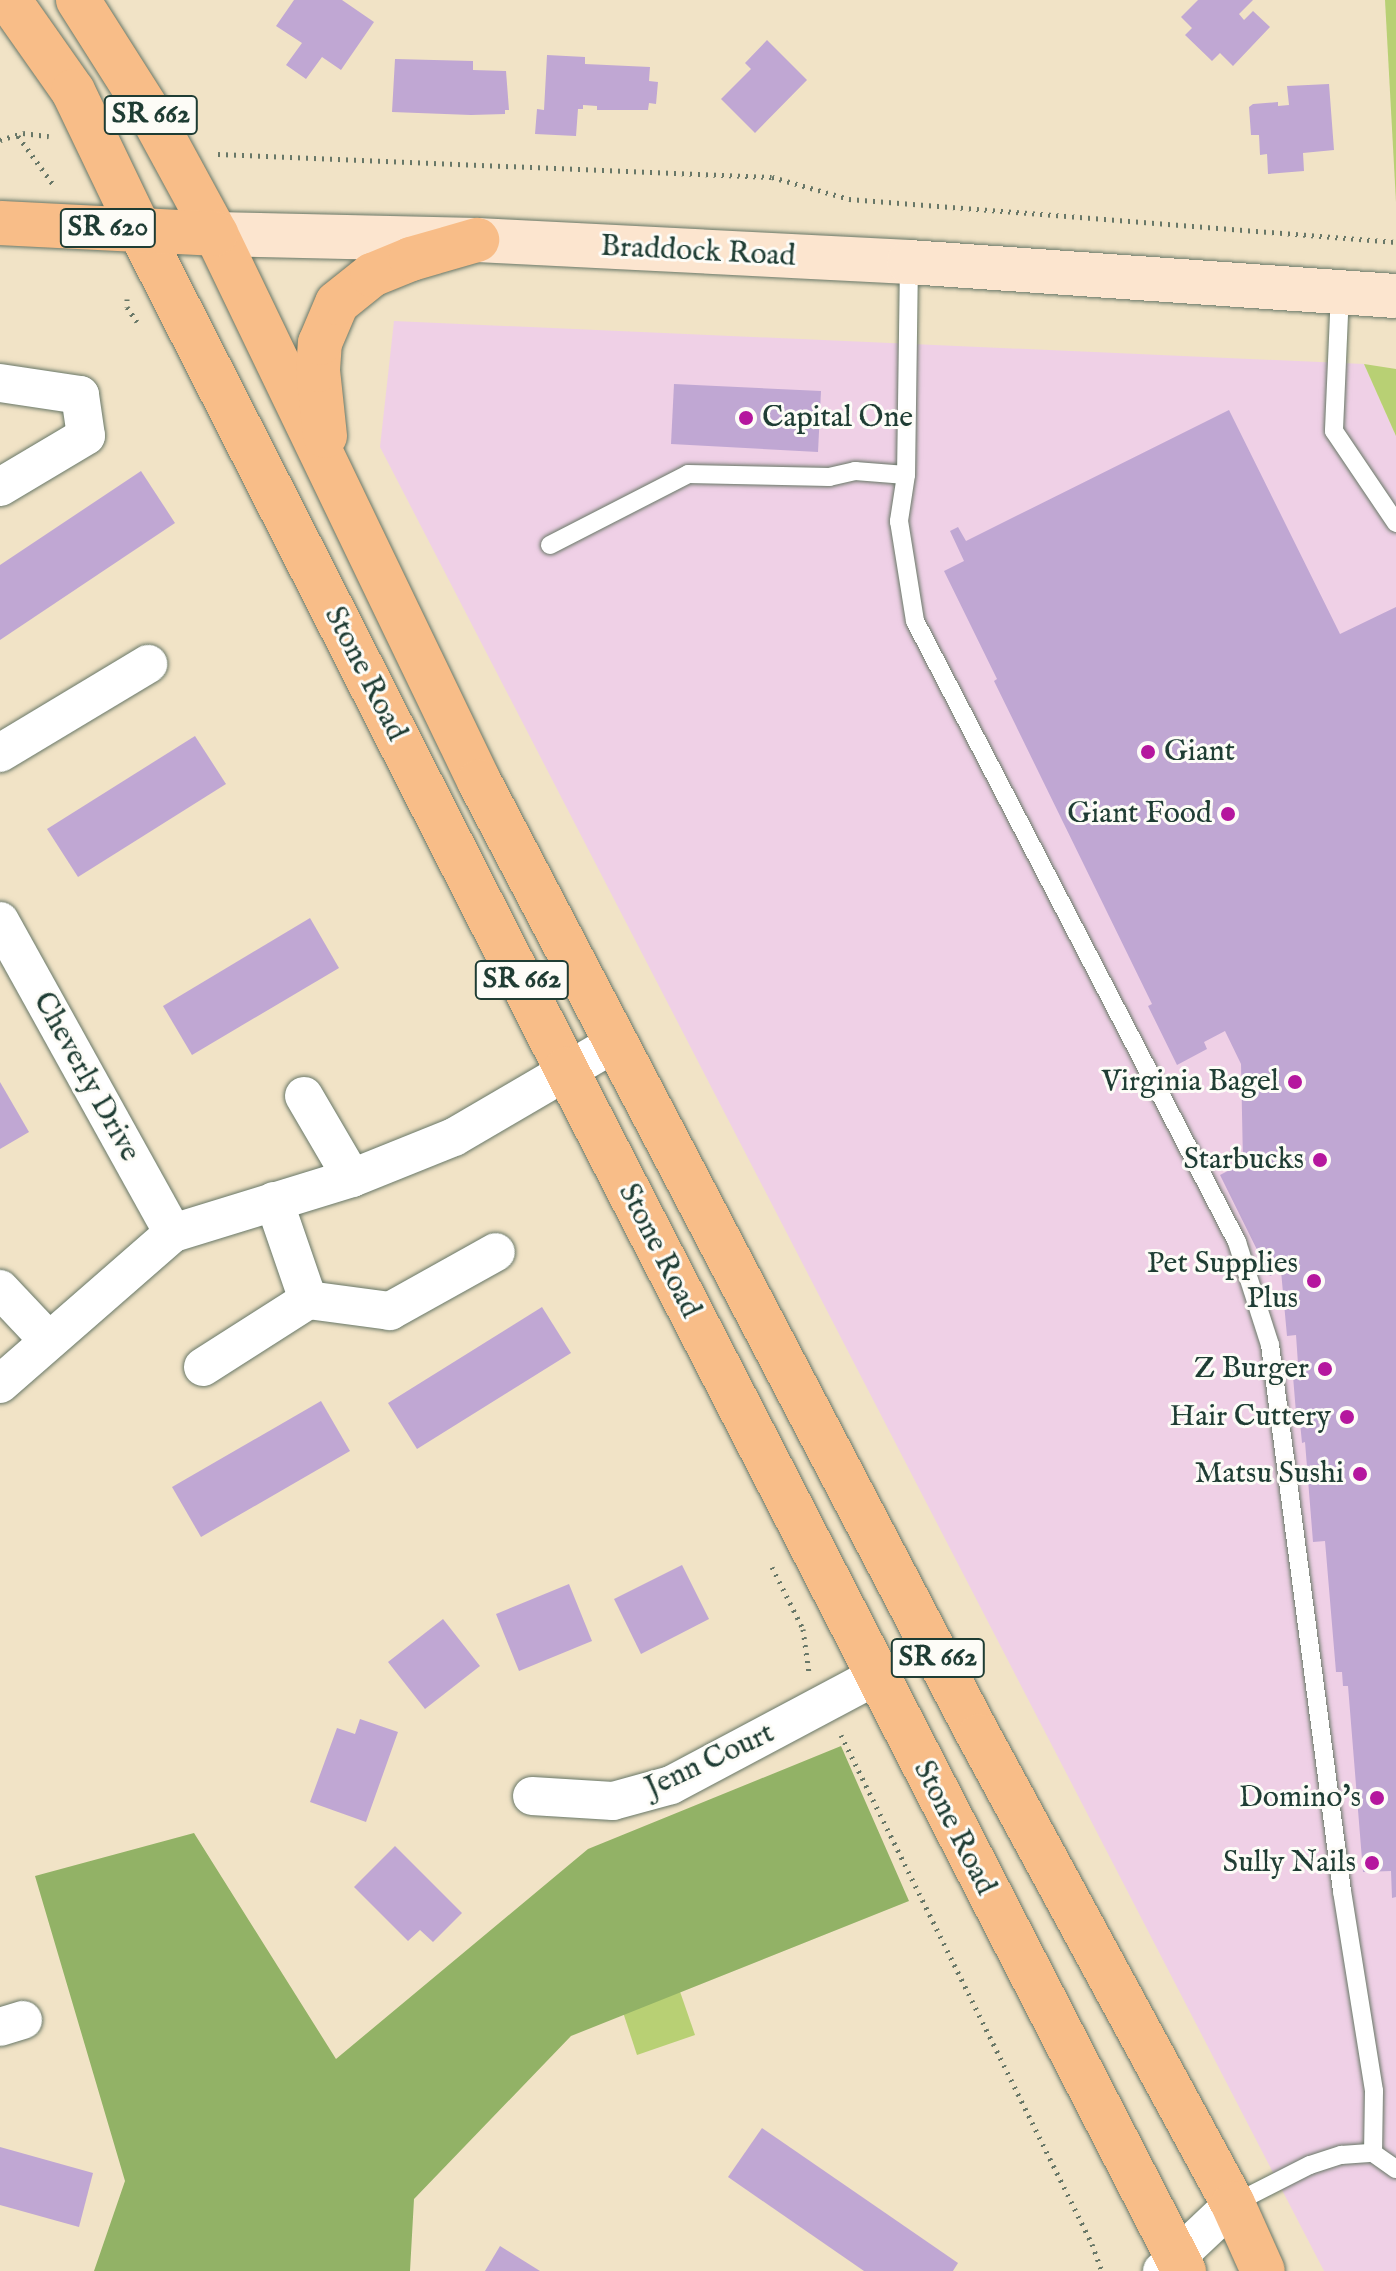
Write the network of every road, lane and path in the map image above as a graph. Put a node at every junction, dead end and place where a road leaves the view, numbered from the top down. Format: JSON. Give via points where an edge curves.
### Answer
{"nodes":[{"id":1,"x":9,"y":0,"type":"edge"},
{"id":2,"x":78,"y":0,"type":"edge"},
{"id":3,"x":18,"y":136,"type":"junction"},
{"id":4,"x":0,"y":140,"type":"edge"},
{"id":5,"x":97,"y":141,"type":"junction"},
{"id":6,"x":170,"y":149,"type":"junction"},
{"id":7,"x":0,"y":223,"type":"edge"},
{"id":8,"x":82,"y":227,"type":"junction"},
{"id":9,"x":139,"y":229,"type":"junction"},
{"id":10,"x":216,"y":234,"type":"junction"},
{"id":11,"x":477,"y":240,"type":"junction"},
{"id":12,"x":1396,"y":242,"type":"edge"},
{"id":13,"x":909,"y":262,"type":"junction"},
{"id":14,"x":1340,"y":292,"type":"junction"},
{"id":15,"x":127,"y":295,"type":"dead end"},
{"id":16,"x":1396,"y":296,"type":"edge"},
{"id":17,"x":144,"y":329,"type":"dead end"},
{"id":18,"x":0,"y":383,"type":"edge"},
{"id":19,"x":328,"y":466,"type":"junction"},
{"id":20,"x":906,"y":475,"type":"junction"},
{"id":21,"x":0,"y":487,"type":"edge"},
{"id":22,"x":1396,"y":523,"type":"edge"},
{"id":23,"x":550,"y":545,"type":"dead end"},
{"id":24,"x":148,"y":664,"type":"dead end"},
{"id":25,"x":0,"y":753,"type":"edge"},
{"id":26,"x":0,"y":921,"type":"edge"},
{"id":27,"x":618,"y":1041,"type":"junction"},
{"id":28,"x":566,"y":1069,"type":"junction"},
{"id":29,"x":304,"y":1096,"type":"dead end"},
{"id":30,"x":352,"y":1178,"type":"junction"},
{"id":31,"x":274,"y":1201,"type":"junction"},
{"id":32,"x":173,"y":1233,"type":"junction"},
{"id":33,"x":496,"y":1252,"type":"dead end"},
{"id":34,"x":0,"y":1289,"type":"edge"},
{"id":35,"x":308,"y":1300,"type":"junction"},
{"id":36,"x":48,"y":1340,"type":"junction"},
{"id":37,"x":203,"y":1367,"type":"dead end"},
{"id":38,"x":0,"y":1384,"type":"edge"},
{"id":39,"x":769,"y":1560,"type":"dead end"},
{"id":40,"x":876,"y":1676,"type":"junction"},
{"id":41,"x":826,"y":1705,"type":"junction"},
{"id":42,"x":532,"y":1796,"type":"dead end"},
{"id":43,"x":1373,"y":2153,"type":"junction"},
{"id":44,"x":1396,"y":2169,"type":"edge"},
{"id":45,"x":1233,"y":2204,"type":"junction"},
{"id":46,"x":1174,"y":2266,"type":"edge"},
{"id":47,"x":1102,"y":2271,"type":"edge"},
{"id":48,"x":1263,"y":2271,"type":"edge"}],
"edges":[{"from":1,"to":5,"type":"main road","number":"SR 662","via":[[73,91]]},
{"from":2,"to":6,"type":"main road","number":"SR 662"},
{"from":3,"to":4,"type":"path"},
{"from":3,"to":5,"type":"path"},
{"from":3,"to":8,"type":"path"},
{"from":5,"to":9,"type":"main road","number":"SR 662"},
{"from":6,"to":10,"type":"main road","number":"SR 662"},
{"from":6,"to":12,"type":"path","via":[[772,177],[849,199]]},
{"from":7,"to":8,"type":"main road","name":"Braddock Road","number":"SR 620"},
{"from":8,"to":9,"type":"main road","name":"Braddock Road","number":"SR 620"},
{"from":9,"to":10,"type":"main road","name":"Braddock Road","number":"SR 620"},
{"from":9,"to":28,"type":"main road","name":"Stone Road","number":"SR 662"},
{"from":10,"to":11,"type":"main road","name":"Braddock Road","number":"SR 620"},
{"from":10,"to":19,"type":"main road","name":"Stone Road","number":"SR 662"},
{"from":11,"to":13,"type":"main road","name":"Braddock Road","number":"SR 620"},
{"from":11,"to":19,"type":"main road","via":[[372,275],[337,303],[320,343],[318,370]]},
{"from":13,"to":14,"type":"main road","name":"Braddock Road","number":"SR 620"},
{"from":13,"to":20,"type":"lane"},
{"from":14,"to":16,"type":"main road","name":"Braddock Road","number":"SR 620"},
{"from":14,"to":22,"type":"lane","via":[[1334,431]]},
{"from":15,"to":17,"type":"path","via":[[127,307]]},
{"from":18,"to":21,"type":"street","via":[[80,395],[86,436]]},
{"from":19,"to":27,"type":"main road","name":"Stone Road","number":"SR 662","via":[[479,781]]},
{"from":20,"to":23,"type":"lane","via":[[688,474]]},
{"from":20,"to":43,"type":"lane","via":[[899,521],[915,621],[1237,1242],[1270,1345],[1342,1891],[1374,2091]]},
{"from":24,"to":25,"type":"street"},
{"from":26,"to":32,"type":"street","name":"Cheverly Drive"},
{"from":27,"to":28,"type":"street"},
{"from":27,"to":45,"type":"main road","name":"Stone Road","number":"SR 662","via":[[979,1736]]},
{"from":28,"to":30,"type":"street","via":[[454,1137]]},
{"from":28,"to":40,"type":"main road","name":"Stone Road","number":"SR 662"},
{"from":29,"to":30,"type":"street"},
{"from":30,"to":31,"type":"street"},
{"from":31,"to":32,"type":"street"},
{"from":31,"to":35,"type":"street"},
{"from":32,"to":36,"type":"street"},
{"from":33,"to":35,"type":"street","via":[[390,1311]]},
{"from":34,"to":36,"type":"street"},
{"from":35,"to":37,"type":"street"},
{"from":36,"to":38,"type":"street"},
{"from":39,"to":41,"type":"path","via":[[803,1629],[805,1665]]},
{"from":40,"to":41,"type":"street","name":"Jenn Court"},
{"from":40,"to":46,"type":"main road","name":"Stone Road","number":"SR 662"},
{"from":41,"to":42,"type":"street","name":"Jenn Court","via":[[671,1785],[639,1796],[613,1801]]},
{"from":41,"to":47,"type":"path"},
{"from":43,"to":44,"type":"lane"},
{"from":43,"to":45,"type":"lane","via":[[1341,2155],[1310,2165]]},
{"from":45,"to":46,"type":"street"},
{"from":45,"to":48,"type":"main road","name":"Stone Road","number":"SR 662"}]}
